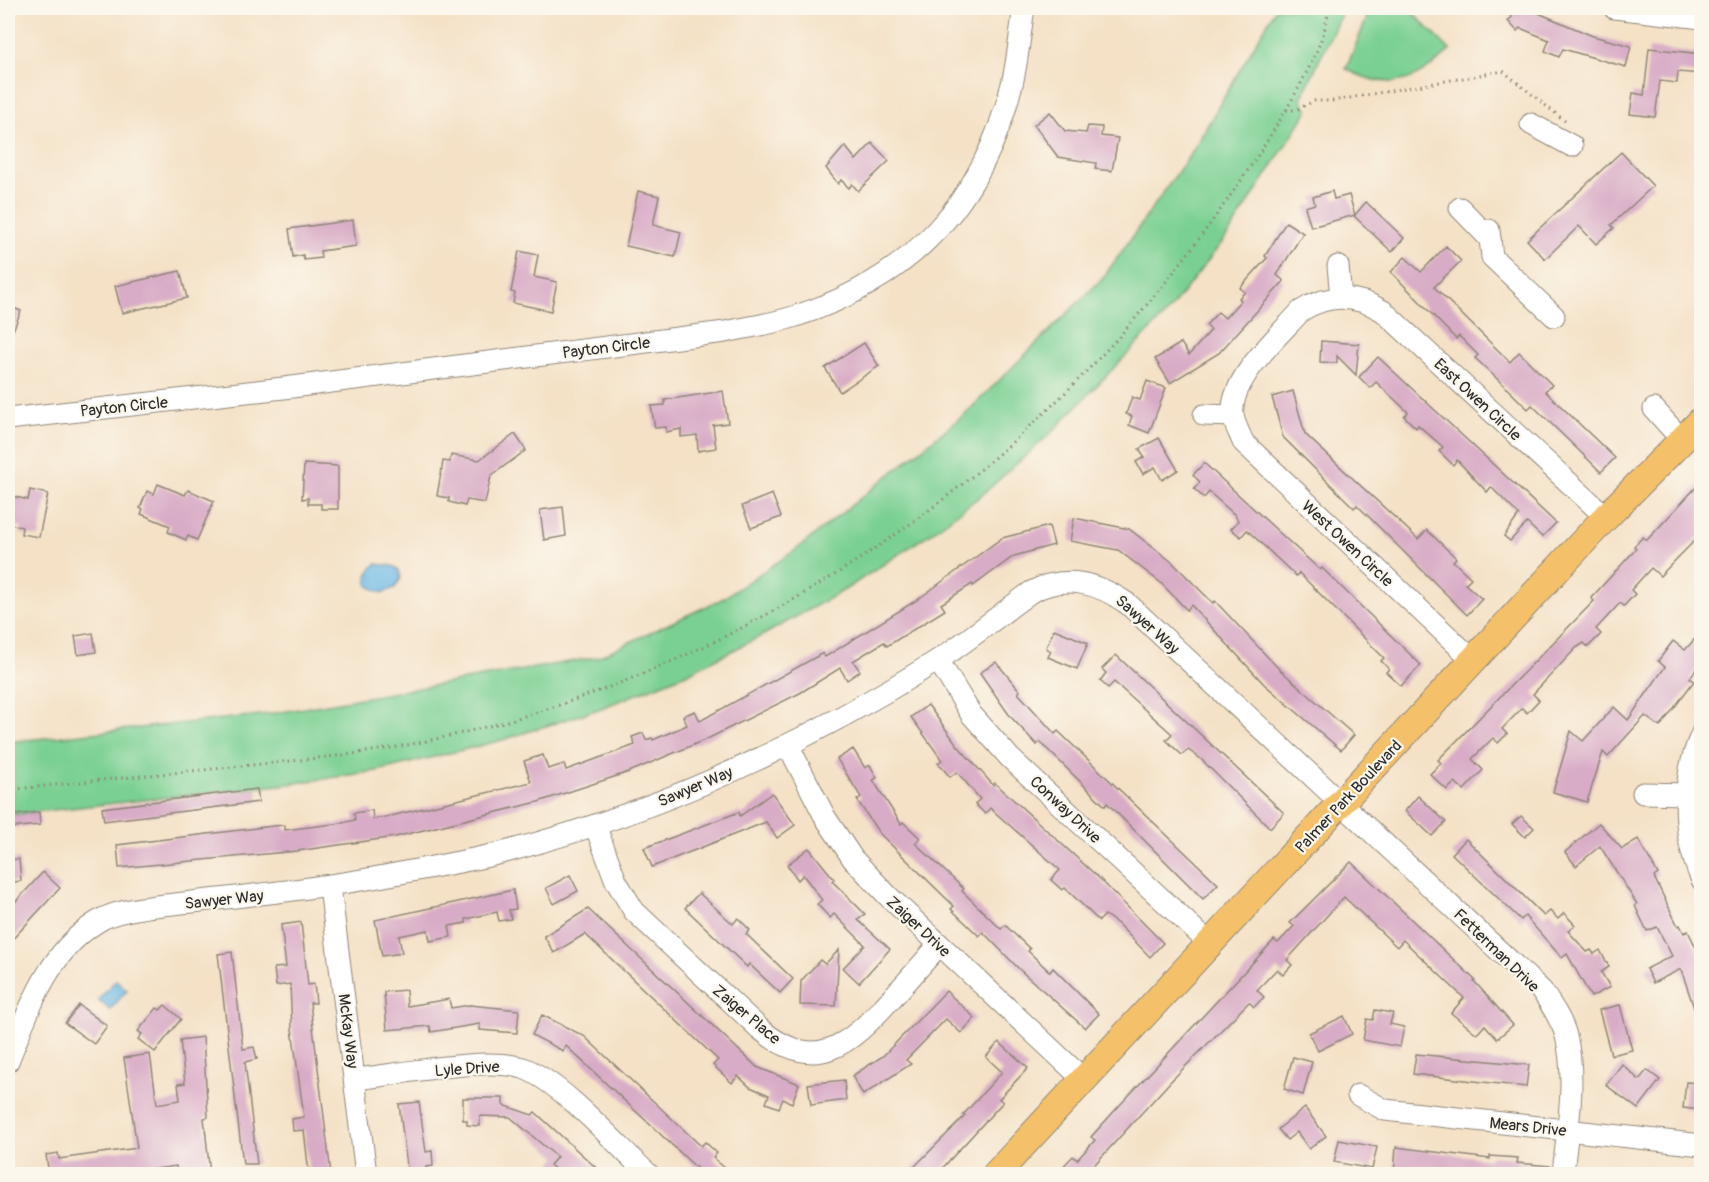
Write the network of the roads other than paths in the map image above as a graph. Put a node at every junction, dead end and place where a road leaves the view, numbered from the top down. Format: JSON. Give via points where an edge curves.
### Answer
{"nodes":[{"id":1,"x":1024,"y":8,"type":"edge"},
{"id":2,"x":1614,"y":8,"type":"edge"},
{"id":3,"x":1701,"y":18,"type":"edge"},
{"id":4,"x":1531,"y":124,"type":"dead end"},
{"id":5,"x":1572,"y":147,"type":"dead end"},
{"id":6,"x":1460,"y":208,"type":"dead end"},
{"id":7,"x":1338,"y":266,"type":"dead end"},
{"id":8,"x":1341,"y":297,"type":"junction"},
{"id":9,"x":1554,"y":316,"type":"dead end"},
{"id":10,"x":1654,"y":409,"type":"dead end"},
{"id":11,"x":1204,"y":415,"type":"dead end"},
{"id":12,"x":1233,"y":416,"type":"junction"},
{"id":13,"x":8,"y":418,"type":"edge"},
{"id":14,"x":1701,"y":420,"type":"edge"},
{"id":15,"x":1681,"y":439,"type":"junction"},
{"id":16,"x":1606,"y":517,"type":"junction"},
{"id":17,"x":938,"y":660,"type":"junction"},
{"id":18,"x":1474,"y":661,"type":"junction"},
{"id":19,"x":1701,"y":733,"type":"edge"},
{"id":20,"x":788,"y":745,"type":"junction"},
{"id":21,"x":1643,"y":793,"type":"dead end"},
{"id":22,"x":1686,"y":794,"type":"junction"},
{"id":23,"x":1341,"y":802,"type":"junction"},
{"id":24,"x":595,"y":825,"type":"junction"},
{"id":25,"x":1701,"y":880,"type":"edge"},
{"id":26,"x":330,"y":887,"type":"junction"},
{"id":27,"x":1210,"y":944,"type":"junction"},
{"id":28,"x":939,"y":945,"type":"junction"},
{"id":29,"x":8,"y":1061,"type":"edge"},
{"id":30,"x":355,"y":1080,"type":"junction"},
{"id":31,"x":1084,"y":1080,"type":"junction"},
{"id":32,"x":1358,"y":1095,"type":"dead end"},
{"id":33,"x":1567,"y":1131,"type":"junction"},
{"id":34,"x":1701,"y":1145,"type":"edge"},
{"id":35,"x":366,"y":1174,"type":"edge"},
{"id":36,"x":648,"y":1174,"type":"edge"},
{"id":37,"x":996,"y":1174,"type":"edge"},
{"id":38,"x":1563,"y":1174,"type":"edge"}],
"edges":[{"from":1,"to":13,"type":"street","name":"Payton Circle","via":[[1012,84],[994,137],[973,181],[931,239],[908,260],[837,301],[795,317],[725,332]]},
{"from":2,"to":3,"type":"street"},
{"from":4,"to":5,"type":"street"},
{"from":6,"to":9,"type":"street","via":[[1490,235],[1492,257]]},
{"from":7,"to":8,"type":"street"},
{"from":8,"to":12,"type":"street","via":[[1307,307],[1272,344],[1239,386]]},
{"from":8,"to":16,"type":"street","name":"East Owen Circle","via":[[1353,297],[1383,311]]},
{"from":10,"to":15,"type":"street"},
{"from":11,"to":12,"type":"street"},
{"from":12,"to":18,"type":"street","name":"West Owen Circle","via":[[1243,442],[1254,454]]},
{"from":14,"to":15,"type":"main road","name":"Palmer Park Boulevard"},
{"from":15,"to":16,"type":"main road","name":"Palmer Park Boulevard"},
{"from":16,"to":18,"type":"main road","name":"Palmer Park Boulevard"},
{"from":17,"to":20,"type":"street","name":"Sawyer Way"},
{"from":17,"to":23,"type":"street","name":"Sawyer Way","via":[[1044,585],[1093,584],[1128,604]]},
{"from":17,"to":27,"type":"street","name":"Conway Drive","via":[[971,714],[1010,758]]},
{"from":18,"to":23,"type":"main road","name":"Palmer Park Boulevard"},
{"from":19,"to":22,"type":"street"},
{"from":20,"to":24,"type":"street","name":"Sawyer Way"},
{"from":20,"to":28,"type":"street","name":"Zaiger Drive","via":[[825,817],[853,859]]},
{"from":21,"to":22,"type":"street"},
{"from":22,"to":25,"type":"street","via":[[1689,845]]},
{"from":23,"to":27,"type":"main road","name":"Palmer Park Boulevard"},
{"from":23,"to":33,"type":"street","name":"Fetterman Drive","via":[[1542,992],[1556,1012],[1566,1035],[1570,1090]]},
{"from":24,"to":26,"type":"street","name":"Sawyer Way","via":[[502,852]]},
{"from":24,"to":28,"type":"street","name":"Zaiger Place","via":[[616,880],[634,911],[760,1029],[791,1049],[809,1052],[845,1044],[862,1031]]},
{"from":26,"to":29,"type":"street","name":"Sawyer Way","via":[[180,904],[107,917],[72,942],[45,975]]},
{"from":26,"to":30,"type":"street","name":"McKay Way"},
{"from":27,"to":31,"type":"main road","name":"Palmer Park Boulevard"},
{"from":28,"to":31,"type":"street","name":"Zaiger Drive"},
{"from":30,"to":35,"type":"street","name":"McKay Way"},
{"from":30,"to":36,"type":"street","name":"Lyle Drive","via":[[487,1064],[524,1068],[558,1089]]},
{"from":31,"to":37,"type":"main road","name":"Palmer Park Boulevard"},
{"from":32,"to":33,"type":"street","name":"Mears Drive","via":[[1385,1110]]},
{"from":33,"to":34,"type":"street","name":"Mears Drive"},
{"from":33,"to":38,"type":"street","name":"Fetterman Drive"}]}
